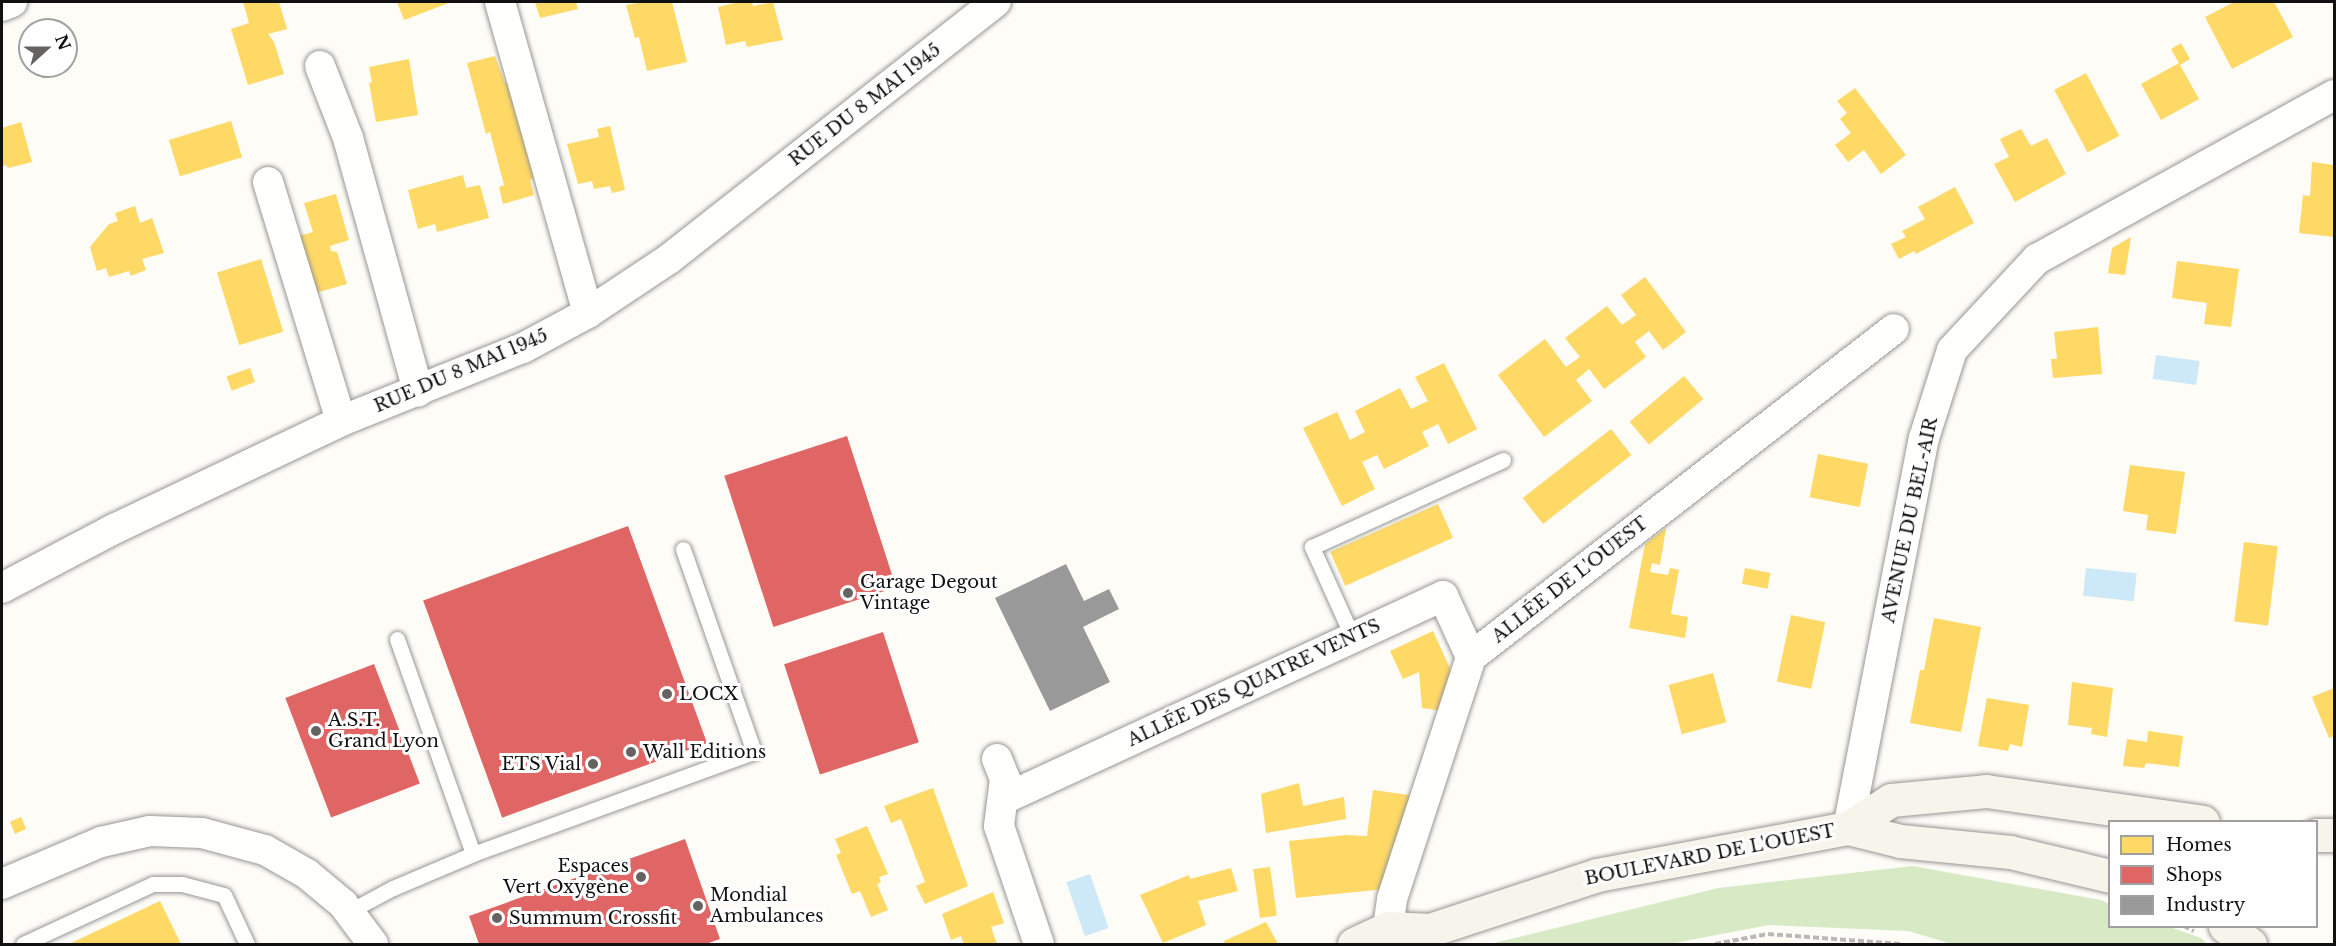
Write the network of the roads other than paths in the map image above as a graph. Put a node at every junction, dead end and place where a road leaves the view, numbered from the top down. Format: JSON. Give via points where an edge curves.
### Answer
{"nodes":[{"id":1,"x":12,"y":2,"type":"edge"},
{"id":2,"x":500,"y":2,"type":"edge"},
{"id":3,"x":996,"y":2,"type":"edge"},
{"id":4,"x":2,"y":6,"type":"edge"},
{"id":5,"x":320,"y":66,"type":"dead end"},
{"id":6,"x":2334,"y":95,"type":"edge"},
{"id":7,"x":268,"y":182,"type":"dead end"},
{"id":8,"x":588,"y":313,"type":"junction"},
{"id":9,"x":1894,"y":329,"type":"dead end"},
{"id":10,"x":418,"y":391,"type":"junction"},
{"id":11,"x":341,"y":421,"type":"junction"},
{"id":12,"x":1503,"y":460,"type":"dead end"},
{"id":13,"x":683,"y":549,"type":"dead end"},
{"id":14,"x":2,"y":588,"type":"edge"},
{"id":15,"x":1353,"y":638,"type":"junction"},
{"id":16,"x":397,"y":639,"type":"dead end"},
{"id":17,"x":1471,"y":657,"type":"junction"},
{"id":18,"x":997,"y":759,"type":"dead end"},
{"id":19,"x":1945,"y":796,"type":"junction"},
{"id":20,"x":1004,"y":799,"type":"junction"},
{"id":21,"x":2189,"y":820,"type":"edge"},
{"id":22,"x":1848,"y":828,"type":"junction"},
{"id":23,"x":2318,"y":835,"type":"edge"},
{"id":24,"x":2334,"y":835,"type":"edge"},
{"id":25,"x":1900,"y":841,"type":"junction"},
{"id":26,"x":473,"y":854,"type":"junction"},
{"id":27,"x":2108,"y":876,"type":"edge"},
{"id":28,"x":2,"y":884,"type":"edge"},
{"id":29,"x":348,"y":912,"type":"junction"},
{"id":30,"x":1388,"y":928,"type":"junction"},
{"id":31,"x":2225,"y":928,"type":"edge"},
{"id":32,"x":23,"y":945,"type":"edge"},
{"id":33,"x":247,"y":945,"type":"edge"},
{"id":34,"x":373,"y":945,"type":"edge"},
{"id":35,"x":1039,"y":945,"type":"edge"},
{"id":36,"x":1354,"y":945,"type":"edge"},
{"id":37,"x":2250,"y":945,"type":"edge"}],
"edges":[{"from":1,"to":4,"type":"street"},
{"from":2,"to":8,"type":"street"},
{"from":3,"to":8,"type":"street","name":"RUE DU 8 MAI 1945","via":[[669,259]]},
{"from":5,"to":10,"type":"street","via":[[348,138]]},
{"from":6,"to":22,"type":"street","name":"AVENUE DU BEL-AIR","via":[[2037,259],[1953,351],[1924,438]]},
{"from":7,"to":11,"type":"street"},
{"from":8,"to":10,"type":"street","name":"RUE DU 8 MAI 1945","via":[[523,348]]},
{"from":9,"to":17,"type":"street","name":"ALLÉE DE L'OUEST"},
{"from":10,"to":11,"type":"street","name":"RUE DU 8 MAI 1945"},
{"from":11,"to":14,"type":"street","name":"RUE DU 8 MAI 1945","via":[[114,529]]},
{"from":12,"to":15,"type":"lane","via":[[1312,547]]},
{"from":13,"to":26,"type":"lane","via":[[754,752]]},
{"from":15,"to":17,"type":"street","name":"ALLÉE DES QUATRE VENTS","via":[[1443,596]]},
{"from":15,"to":20,"type":"street","name":"ALLÉE DES QUATRE VENTS"},
{"from":16,"to":26,"type":"lane"},
{"from":17,"to":30,"type":"street","via":[[1392,899]]},
{"from":18,"to":20,"type":"street","via":[[1005,779]]},
{"from":19,"to":21,"type":"street","via":[[1986,791]]},
{"from":19,"to":22,"type":"street","via":[[1891,800]]},
{"from":19,"to":25,"type":"street"},
{"from":20,"to":35,"type":"street","via":[[999,826]]},
{"from":22,"to":25,"type":"street","name":"BOULEVARD DE L'OUEST"},
{"from":22,"to":30,"type":"street","name":"BOULEVARD DE L'OUEST","via":[[1597,875],[1430,930]]},
{"from":23,"to":24,"type":"street"},
{"from":25,"to":27,"type":"street","name":"BOULEVARD DE L'OUEST","via":[[2010,852]]},
{"from":26,"to":29,"type":"lane"},
{"from":28,"to":29,"type":"street","via":[[101,842],[150,831],[202,833],[266,850],[307,874]]},
{"from":29,"to":34,"type":"street"},
{"from":30,"to":36,"type":"street","name":"BOULEVARD DE L'OUEST"},
{"from":31,"to":37,"type":"street"},
{"from":32,"to":33,"type":"lane","via":[[153,884],[182,884],[224,895]]}]}
